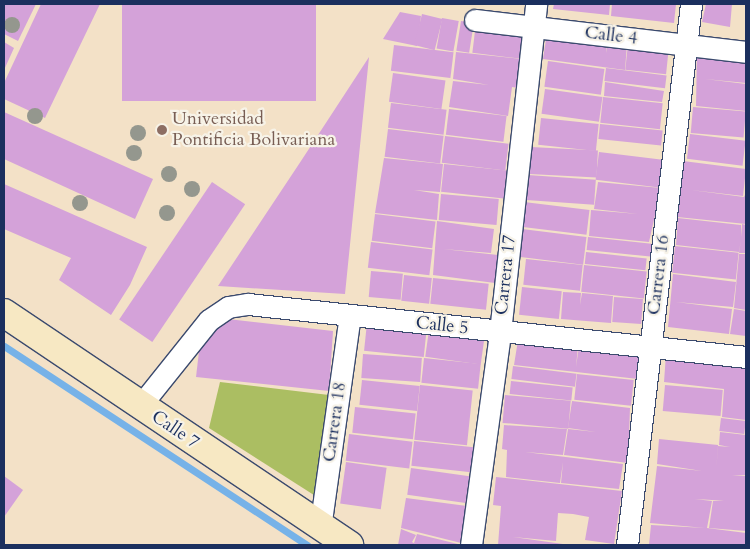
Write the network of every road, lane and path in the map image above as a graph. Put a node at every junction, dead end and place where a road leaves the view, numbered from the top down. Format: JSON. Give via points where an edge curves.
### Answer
{"nodes":[{"id":1,"x":536,"y":4,"type":"edge"},
{"id":2,"x":691,"y":4,"type":"edge"},
{"id":3,"x":475,"y":20,"type":"dead end"},
{"id":4,"x":533,"y":26,"type":"junction"},
{"id":5,"x":687,"y":46,"type":"junction"},
{"id":6,"x":746,"y":52,"type":"edge"},
{"id":7,"x":4,"y":313,"type":"edge"},
{"id":8,"x":350,"y":315,"type":"junction"},
{"id":9,"x":500,"y":332,"type":"junction"},
{"id":10,"x":650,"y":347,"type":"junction"},
{"id":11,"x":746,"y":357,"type":"edge"},
{"id":12,"x":140,"y":406,"type":"junction"},
{"id":13,"x":320,"y":528,"type":"junction"},
{"id":14,"x":349,"y":545,"type":"edge"},
{"id":15,"x":471,"y":545,"type":"edge"},
{"id":16,"x":626,"y":545,"type":"edge"}],
"edges":[{"from":1,"to":4,"type":"street","name":"Carrera 17"},
{"from":2,"to":5,"type":"street","name":"Carrera 16"},
{"from":3,"to":4,"type":"street","name":"Calle 4"},
{"from":4,"to":5,"type":"street","name":"Calle 4"},
{"from":4,"to":9,"type":"street","name":"Carrera 17"},
{"from":5,"to":6,"type":"street","name":"Calle 4"},
{"from":5,"to":10,"type":"street","name":"Carrera 16"},
{"from":7,"to":12,"type":"street","name":"Calle 7"},
{"from":8,"to":9,"type":"street","name":"Calle 5"},
{"from":8,"to":12,"type":"street","name":"Calle 5","via":[[248,304],[228,307],[209,320]]},
{"from":8,"to":13,"type":"street","name":"Carrera 18"},
{"from":9,"to":10,"type":"street","name":"Calle 5"},
{"from":9,"to":15,"type":"street","name":"Carrera 17"},
{"from":10,"to":11,"type":"street","name":"Calle 5"},
{"from":10,"to":16,"type":"street","name":"Carrera 16"},
{"from":12,"to":13,"type":"street","name":"Calle 7"},
{"from":13,"to":14,"type":"street","name":"Calle 7"}]}
